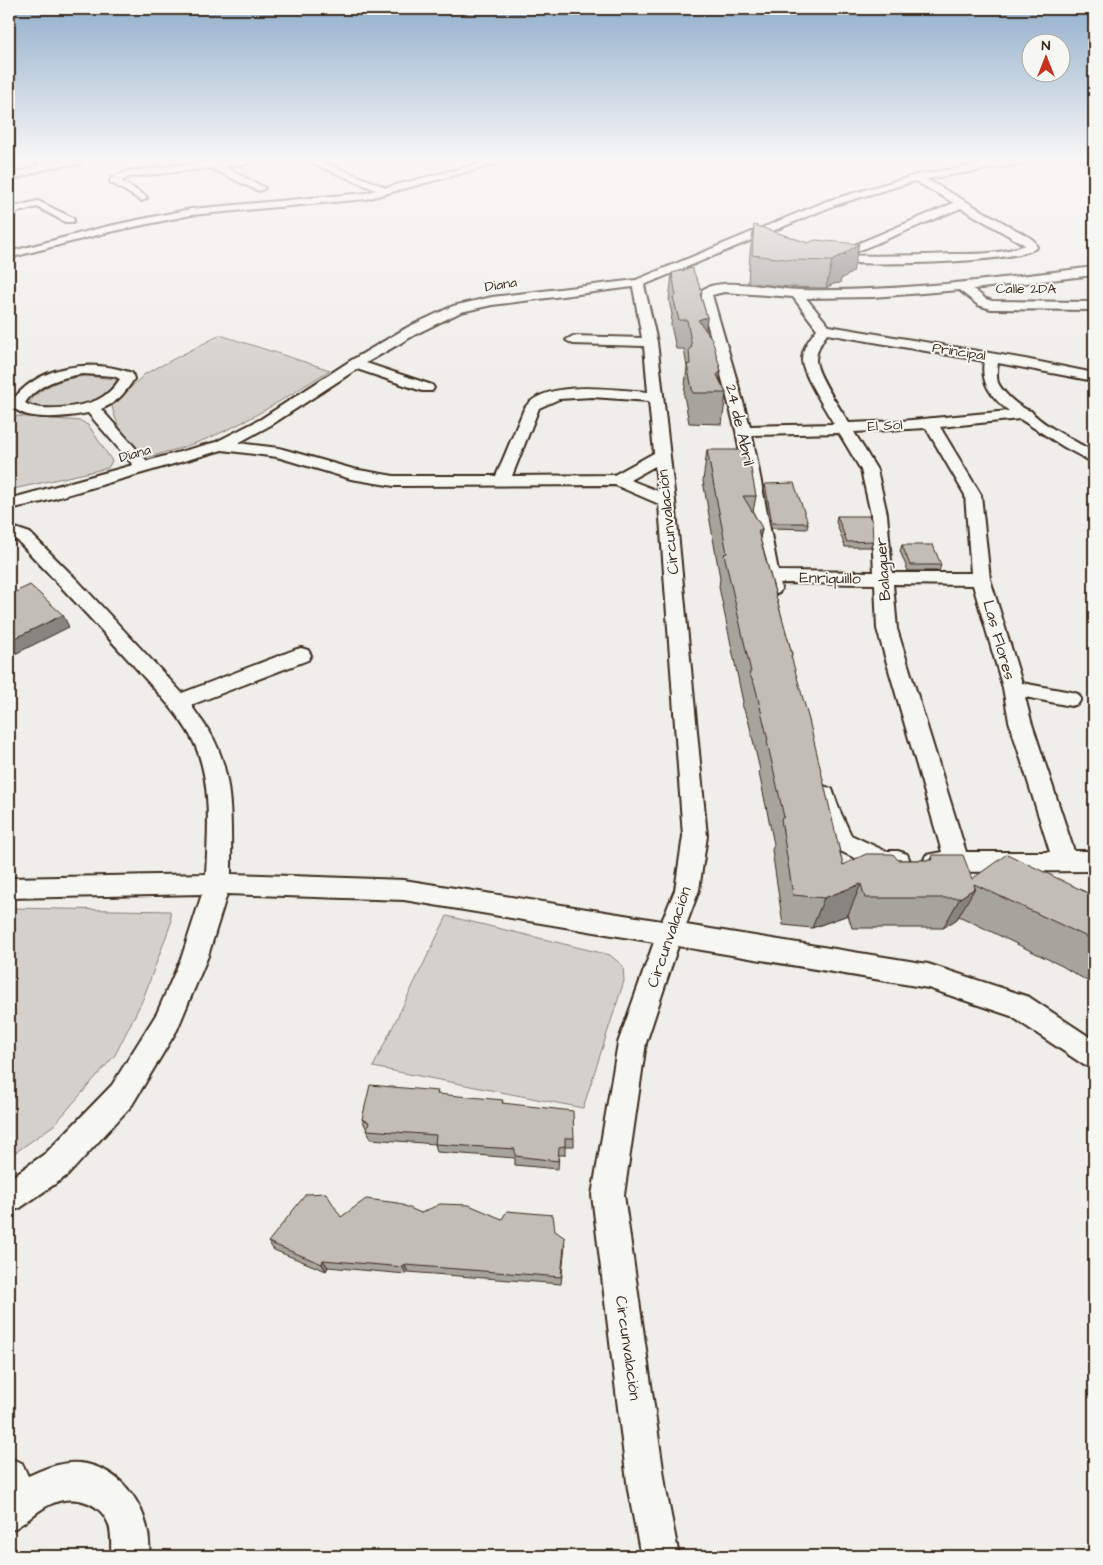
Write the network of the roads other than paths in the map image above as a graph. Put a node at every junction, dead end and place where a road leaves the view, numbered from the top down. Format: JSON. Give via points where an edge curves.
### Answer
{"nodes":[{"id":1,"x":66,"y":234,"type":"edge"},
{"id":2,"x":95,"y":234,"type":"edge"},
{"id":3,"x":756,"y":234,"type":"edge"},
{"id":4,"x":889,"y":234,"type":"edge"},
{"id":5,"x":1017,"y":234,"type":"edge"},
{"id":6,"x":742,"y":240,"type":"junction"},
{"id":7,"x":759,"y":246,"type":"edge"},
{"id":8,"x":9,"y":248,"type":"edge"},
{"id":9,"x":849,"y":251,"type":"edge"},
{"id":10,"x":9,"y":255,"type":"edge"},
{"id":11,"x":813,"y":258,"type":"edge"},
{"id":12,"x":1094,"y":271,"type":"edge"},
{"id":13,"x":638,"y":283,"type":"junction"},
{"id":14,"x":963,"y":288,"type":"junction"},
{"id":15,"x":797,"y":294,"type":"junction"},
{"id":16,"x":1094,"y":306,"type":"edge"},
{"id":17,"x":824,"y":329,"type":"junction"},
{"id":18,"x":573,"y":340,"type":"dead end"},
{"id":19,"x":650,"y":342,"type":"junction"},
{"id":20,"x":992,"y":358,"type":"junction"},
{"id":21,"x":355,"y":364,"type":"junction"},
{"id":22,"x":1094,"y":377,"type":"edge"},
{"id":23,"x":427,"y":388,"type":"dead end"},
{"id":24,"x":655,"y":397,"type":"junction"},
{"id":25,"x":92,"y":408,"type":"junction"},
{"id":26,"x":1026,"y":414,"type":"junction"},
{"id":27,"x":266,"y":422,"type":"junction"},
{"id":28,"x":931,"y":424,"type":"junction"},
{"id":29,"x":843,"y":428,"type":"junction"},
{"id":30,"x":744,"y":431,"type":"junction"},
{"id":31,"x":221,"y":445,"type":"junction"},
{"id":32,"x":279,"y":453,"type":"junction"},
{"id":33,"x":661,"y":456,"type":"junction"},
{"id":34,"x":1094,"y":458,"type":"edge"},
{"id":35,"x":143,"y":467,"type":"junction"},
{"id":36,"x":502,"y":480,"type":"junction"},
{"id":37,"x":617,"y":480,"type":"junction"},
{"id":38,"x":36,"y":498,"type":"junction"},
{"id":39,"x":667,"y":501,"type":"junction"},
{"id":40,"x":9,"y":504,"type":"edge"},
{"id":41,"x":23,"y":526,"type":"edge"},
{"id":42,"x":769,"y":577,"type":"junction"},
{"id":43,"x":884,"y":579,"type":"junction"},
{"id":44,"x":981,"y":579,"type":"junction"},
{"id":45,"x":776,"y":606,"type":"edge"},
{"id":46,"x":301,"y":655,"type":"dead end"},
{"id":47,"x":1013,"y":688,"type":"junction"},
{"id":48,"x":1072,"y":699,"type":"dead end"},
{"id":49,"x":178,"y":702,"type":"junction"},
{"id":50,"x":820,"y":780,"type":"edge"},
{"id":51,"x":1065,"y":861,"type":"junction"},
{"id":52,"x":1094,"y":861,"type":"edge"},
{"id":53,"x":964,"y":863,"type":"junction"},
{"id":54,"x":1014,"y":883,"type":"edge"},
{"id":55,"x":218,"y":884,"type":"junction"},
{"id":56,"x":9,"y":888,"type":"edge"},
{"id":57,"x":669,"y":935,"type":"junction"},
{"id":58,"x":1094,"y":1056,"type":"edge"},
{"id":59,"x":9,"y":1197,"type":"edge"},
{"id":60,"x":13,"y":1496,"type":"edge"},
{"id":61,"x":130,"y":1556,"type":"edge"},
{"id":62,"x":660,"y":1556,"type":"edge"}],
"edges":[{"from":1,"to":8,"type":"street"},
{"from":2,"to":10,"type":"street"},
{"from":3,"to":6,"type":"street","name":"Diana"},
{"from":4,"to":9,"type":"street"},
{"from":5,"to":11,"type":"street","via":[[1026,239],[1031,247],[1021,252],[945,258]]},
{"from":6,"to":7,"type":"street"},
{"from":6,"to":13,"type":"street","name":"Diana"},
{"from":12,"to":14,"type":"street"},
{"from":13,"to":19,"type":"street","name":"Circunvalación"},
{"from":13,"to":21,"type":"street","name":"Diana","via":[[492,301],[457,309]]},
{"from":14,"to":15,"type":"street","via":[[875,294]]},
{"from":14,"to":16,"type":"street","name":"Calle 2DA","via":[[991,305]]},
{"from":15,"to":17,"type":"street"},
{"from":15,"to":30,"type":"street","name":"24 de Abril","via":[[722,287],[705,293]]},
{"from":17,"to":20,"type":"street","name":"Principal"},
{"from":17,"to":29,"type":"street","name":"Balaguer","via":[[813,343],[810,361],[820,388]]},
{"from":18,"to":19,"type":"street"},
{"from":19,"to":24,"type":"street","name":"Circunvalación"},
{"from":20,"to":22,"type":"street","name":"Principal"},
{"from":20,"to":26,"type":"street","via":[[991,384],[1005,400]]},
{"from":21,"to":23,"type":"street"},
{"from":21,"to":27,"type":"street","name":"Diana"},
{"from":24,"to":33,"type":"street","name":"Circunvalación"},
{"from":24,"to":36,"type":"street","via":[[553,395],[533,406]]},
{"from":25,"to":25,"type":"street","via":[[115,395],[125,385],[127,376],[94,370],[65,373],[32,387],[17,404],[28,411],[43,412]]},
{"from":25,"to":35,"type":"street"},
{"from":26,"to":28,"type":"street","name":"El Sol"},
{"from":26,"to":34,"type":"street","via":[[1035,423]]},
{"from":27,"to":31,"type":"street","name":"Diana"},
{"from":27,"to":32,"type":"street"},
{"from":28,"to":29,"type":"street","name":"El Sol"},
{"from":28,"to":44,"type":"street","name":"Las Flores","via":[[973,495]]},
{"from":29,"to":30,"type":"street","name":"El Sol"},
{"from":29,"to":43,"type":"street","name":"Balaguer","via":[[869,470],[879,514]]},
{"from":30,"to":42,"type":"street","name":"24 de Abril"},
{"from":31,"to":32,"type":"street"},
{"from":31,"to":35,"type":"street","name":"Diana"},
{"from":32,"to":36,"type":"street","via":[[351,474],[394,481]]},
{"from":33,"to":37,"type":"street"},
{"from":33,"to":39,"type":"street","name":"Circunvalación"},
{"from":35,"to":38,"type":"street","name":"Diana"},
{"from":36,"to":37,"type":"street"},
{"from":37,"to":39,"type":"street"},
{"from":38,"to":40,"type":"street","name":"Diana"},
{"from":38,"to":41,"type":"street"},
{"from":39,"to":57,"type":"street","name":"Circunvalación","via":[[695,836],[687,890]]},
{"from":41,"to":49,"type":"street","via":[[72,586]]},
{"from":42,"to":43,"type":"street","name":"Enriquillo"},
{"from":42,"to":45,"type":"street","name":"24 de Abril"},
{"from":43,"to":44,"type":"street","name":"Enriquillo"},
{"from":43,"to":53,"type":"street","name":"Balaguer","via":[[887,629]]},
{"from":44,"to":47,"type":"street","name":"Las Flores"},
{"from":46,"to":49,"type":"street"},
{"from":47,"to":48,"type":"street"},
{"from":47,"to":51,"type":"street","name":"Las Flores","via":[[1020,721]]},
{"from":49,"to":55,"type":"street","via":[[206,745],[214,773],[220,821]]},
{"from":50,"to":53,"type":"street","via":[[827,809],[842,841],[882,860]]},
{"from":51,"to":52,"type":"street"},
{"from":51,"to":53,"type":"street"},
{"from":53,"to":54,"type":"street"},
{"from":55,"to":56,"type":"street"},
{"from":55,"to":57,"type":"street","via":[[404,890]]},
{"from":55,"to":59,"type":"street","via":[[195,956],[167,1021],[122,1095],[57,1164]]},
{"from":57,"to":58,"type":"street","via":[[928,976],[1019,1006]]},
{"from":57,"to":62,"type":"street","name":"Circunvalación","via":[[632,1044],[608,1195],[647,1490]]},
{"from":60,"to":61,"type":"street","via":[[71,1480],[95,1484],[113,1497],[126,1518]]}]}
